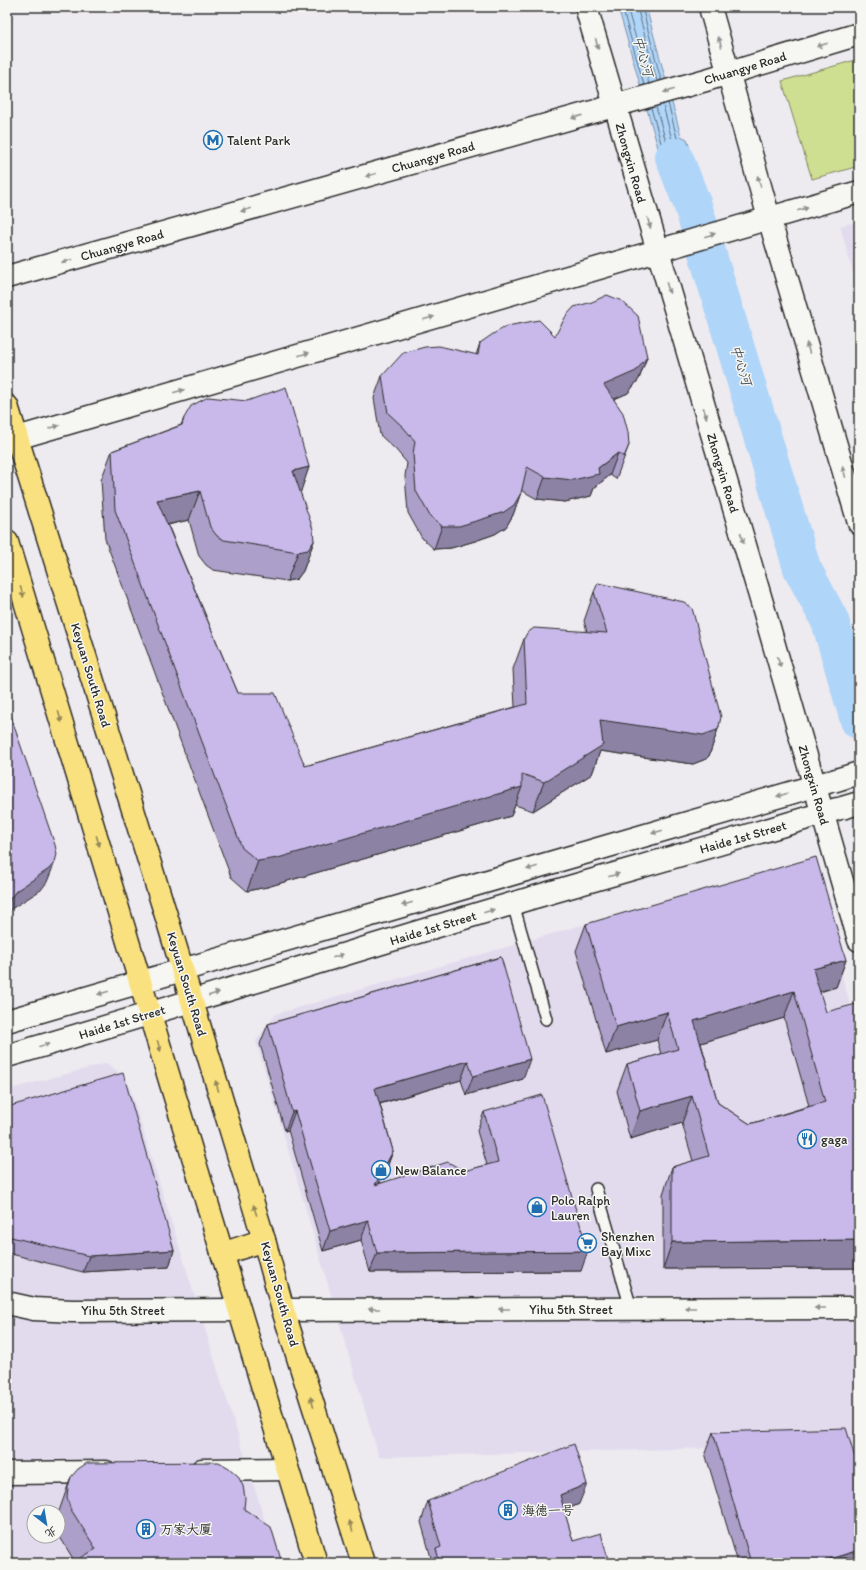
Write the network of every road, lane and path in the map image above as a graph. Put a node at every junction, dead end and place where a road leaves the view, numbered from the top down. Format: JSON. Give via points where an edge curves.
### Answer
{"nodes":[{"id":1,"x":586,"y":7,"type":"edge"},
{"id":2,"x":710,"y":7,"type":"edge"},
{"id":3,"x":859,"y":34,"type":"edge"},
{"id":4,"x":729,"y":73,"type":"junction"},
{"id":5,"x":621,"y":104,"type":"junction"},
{"id":6,"x":859,"y":192,"type":"edge"},
{"id":7,"x":761,"y":221,"type":"junction"},
{"id":8,"x":665,"y":249,"type":"junction"},
{"id":9,"x":7,"y":277,"type":"edge"},
{"id":10,"x":7,"y":406,"type":"edge"},
{"id":11,"x":17,"y":438,"type":"junction"},
{"id":12,"x":859,"y":523,"type":"edge"},
{"id":13,"x":7,"y":542,"type":"edge"},
{"id":14,"x":859,"y":773,"type":"edge"},
{"id":15,"x":823,"y":783,"type":"junction"},
{"id":16,"x":841,"y":808,"type":"edge"},
{"id":17,"x":513,"y":904,"type":"junction"},
{"id":18,"x":859,"y":940,"type":"edge"},
{"id":19,"x":182,"y":969,"type":"junction"},
{"id":20,"x":140,"y":982,"type":"junction"},
{"id":21,"x":192,"y":1001,"type":"junction"},
{"id":22,"x":150,"y":1014,"type":"junction"},
{"id":23,"x":546,"y":1019,"type":"dead end"},
{"id":24,"x":7,"y":1021,"type":"edge"},
{"id":25,"x":7,"y":1056,"type":"edge"},
{"id":26,"x":596,"y":1189,"type":"dead end"},
{"id":27,"x":264,"y":1240,"type":"junction"},
{"id":28,"x":222,"y":1254,"type":"junction"},
{"id":29,"x":7,"y":1304,"type":"edge"},
{"id":30,"x":631,"y":1308,"type":"junction"},
{"id":31,"x":859,"y":1308,"type":"edge"},
{"id":32,"x":239,"y":1310,"type":"junction"},
{"id":33,"x":283,"y":1310,"type":"junction"},
{"id":34,"x":287,"y":1469,"type":"junction"},
{"id":35,"x":182,"y":1471,"type":"edge"},
{"id":36,"x":126,"y":1472,"type":"edge"},
{"id":37,"x":7,"y":1473,"type":"edge"},
{"id":38,"x":316,"y":1563,"type":"edge"},
{"id":39,"x":363,"y":1563,"type":"edge"}],
"edges":[{"from":1,"to":5,"type":"main road","name":"Zhongxin Road","one_way":true},
{"from":4,"to":2,"type":"main road","one_way":true},
{"from":3,"to":4,"type":"main road","name":"Chuangye Road","one_way":true},
{"from":4,"to":5,"type":"main road","name":"Chuangye Road","one_way":true},
{"from":7,"to":4,"type":"main road","one_way":true},
{"from":5,"to":8,"type":"main road","name":"Zhongxin Road","one_way":true},
{"from":5,"to":9,"type":"main road","name":"Chuangye Road","one_way":true},
{"from":7,"to":6,"type":"main road","one_way":true},
{"from":8,"to":7,"type":"main road","one_way":true},
{"from":12,"to":7,"type":"main road","one_way":true},
{"from":11,"to":8,"type":"main road","one_way":true},
{"from":8,"to":15,"type":"main road","name":"Zhongxin Road","one_way":true,"via":[[757,588]]},
{"from":10,"to":11,"type":"main road","name":"Keyuan South Road"},
{"from":11,"to":19,"type":"main road","name":"Keyuan South Road"},
{"from":13,"to":20,"type":"main road","one_way":true},
{"from":14,"to":15,"type":"main road","bridge":true},
{"from":15,"to":16,"type":"main road","name":"Zhongxin Road"},
{"from":15,"to":19,"type":"main road","one_way":true},
{"from":17,"to":16,"type":"main road","name":"Haide 1st Street","one_way":true},
{"from":16,"to":18,"type":"main road","name":"Zhongxin Road"},
{"from":21,"to":17,"type":"main road","name":"Haide 1st Street","one_way":true},
{"from":17,"to":23,"type":"lane"},
{"from":19,"to":20,"type":"main road"},
{"from":19,"to":21,"type":"main road","name":"Keyuan South Road"},
{"from":20,"to":22,"type":"main road"},
{"from":20,"to":24,"type":"main road","one_way":true},
{"from":21,"to":22,"type":"main road","name":"Haide 1st Street"},
{"from":27,"to":21,"type":"main road","name":"Keyuan South Road","one_way":true},
{"from":25,"to":22,"type":"main road","name":"Haide 1st Street","one_way":true},
{"from":22,"to":28,"type":"main road","one_way":true},
{"from":26,"to":30,"type":"lane"},
{"from":27,"to":28,"type":"main road"},
{"from":27,"to":33,"type":"main road","name":"Keyuan South Road"},
{"from":28,"to":32,"type":"main road"},
{"from":29,"to":32,"type":"main road","name":"Yihu 5th Street","via":[[34,1309],[72,1311]]},
{"from":31,"to":30,"type":"main road","name":"Yihu 5th Street","one_way":true},
{"from":30,"to":33,"type":"main road","name":"Yihu 5th Street","one_way":true},
{"from":32,"to":34,"type":"main road"},
{"from":39,"to":33,"type":"main road","name":"Keyuan South Road","one_way":true},
{"from":34,"to":35,"type":"main road"},
{"from":34,"to":38,"type":"main road"},
{"from":36,"to":37,"type":"main road"}]}
